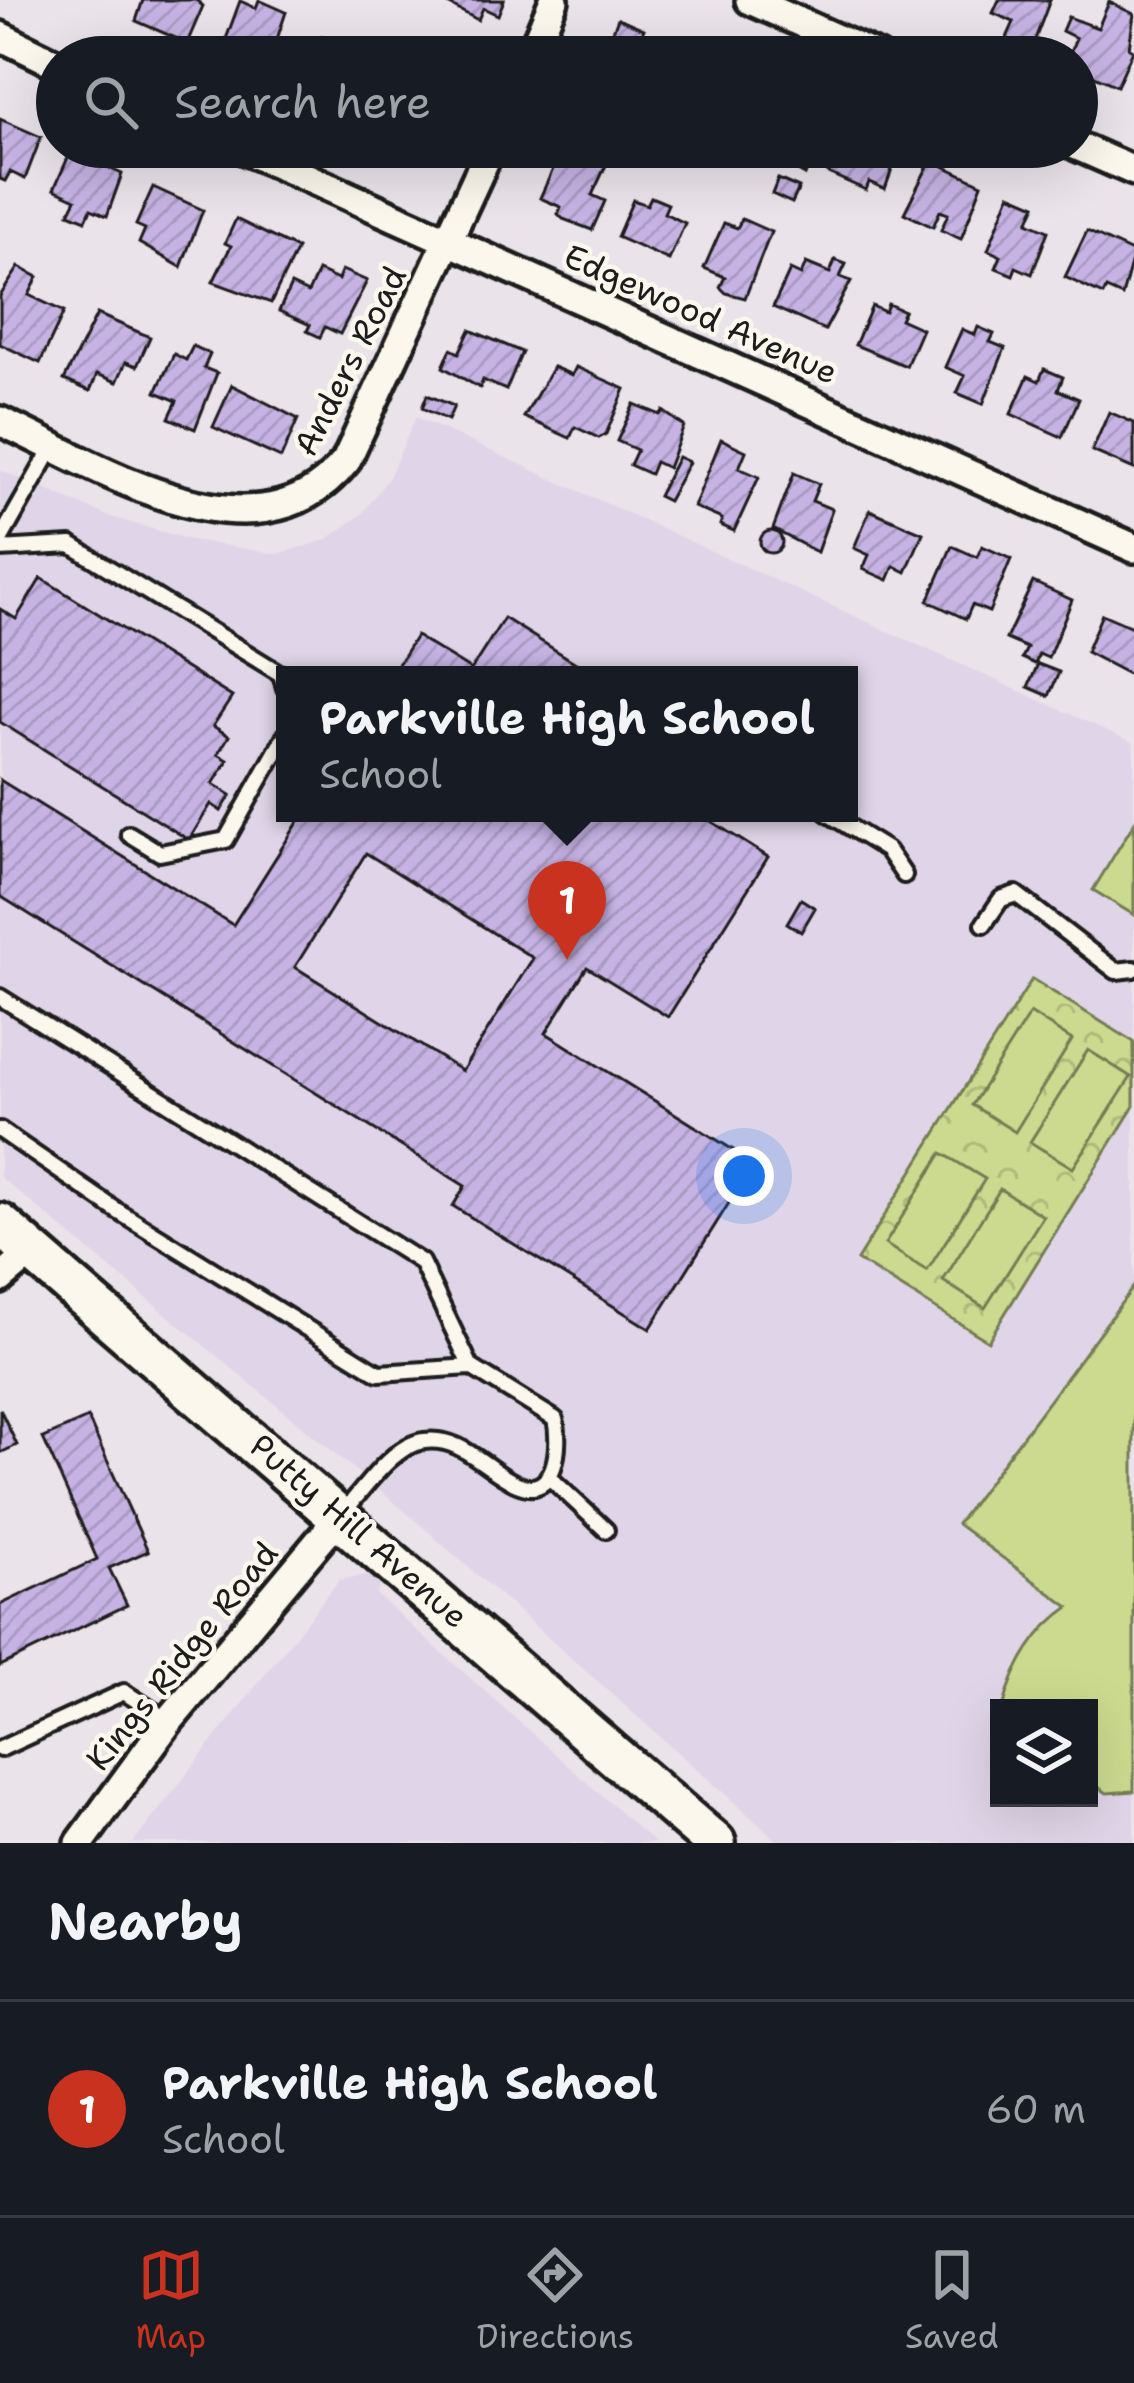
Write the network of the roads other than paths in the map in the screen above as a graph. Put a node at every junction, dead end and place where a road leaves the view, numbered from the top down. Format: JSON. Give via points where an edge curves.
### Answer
{"nodes":[{"id":1,"x":554,"y":0,"type":"edge"},
{"id":2,"x":750,"y":0,"type":"edge"},
{"id":3,"x":0,"y":36,"type":"edge"},
{"id":4,"x":539,"y":36,"type":"edge"},
{"id":5,"x":831,"y":36,"type":"edge"},
{"id":6,"x":36,"y":54,"type":"edge"},
{"id":7,"x":1098,"y":155,"type":"edge"},
{"id":8,"x":286,"y":168,"type":"edge"},
{"id":9,"x":482,"y":168,"type":"edge"},
{"id":10,"x":1134,"y":171,"type":"edge"},
{"id":11,"x":451,"y":242,"type":"junction"},
{"id":12,"x":0,"y":421,"type":"edge"},
{"id":13,"x":54,"y":446,"type":"junction"},
{"id":14,"x":0,"y":544,"type":"edge"},
{"id":15,"x":1134,"y":548,"type":"edge"},
{"id":16,"x":276,"y":672,"type":"edge"},
{"id":17,"x":276,"y":752,"type":"edge"},
{"id":18,"x":842,"y":822,"type":"edge"},
{"id":19,"x":129,"y":834,"type":"dead end"},
{"id":20,"x":904,"y":875,"type":"dead end"},
{"id":21,"x":984,"y":924,"type":"dead end"},
{"id":22,"x":1134,"y":969,"type":"edge"},
{"id":23,"x":0,"y":997,"type":"edge"},
{"id":24,"x":0,"y":1130,"type":"edge"},
{"id":25,"x":0,"y":1224,"type":"edge"},
{"id":26,"x":33,"y":1251,"type":"junction"},
{"id":27,"x":0,"y":1279,"type":"edge"},
{"id":28,"x":471,"y":1367,"type":"junction"},
{"id":29,"x":548,"y":1476,"type":"junction"},
{"id":30,"x":341,"y":1515,"type":"junction"},
{"id":31,"x":606,"y":1529,"type":"dead end"},
{"id":32,"x":169,"y":1721,"type":"junction"},
{"id":33,"x":0,"y":1749,"type":"edge"},
{"id":34,"x":80,"y":1843,"type":"edge"},
{"id":35,"x":715,"y":1843,"type":"edge"}],
"edges":[{"from":1,"to":4,"type":"street"},
{"from":2,"to":5,"type":"street"},
{"from":3,"to":6,"type":"street"},
{"from":7,"to":10,"type":"street"},
{"from":8,"to":11,"type":"street","name":"Edgewood Avenue"},
{"from":9,"to":11,"type":"street","name":"Anders Road"},
{"from":11,"to":13,"type":"street","name":"Anders Road","via":[[346,461],[308,497],[242,512],[203,506]]},
{"from":11,"to":15,"type":"street","name":"Edgewood Avenue"},
{"from":12,"to":13,"type":"street","name":"Anders Road"},
{"from":13,"to":14,"type":"lane"},
{"from":14,"to":16,"type":"lane","via":[[71,545]]},
{"from":17,"to":19,"type":"lane","via":[[226,840],[160,853]]},
{"from":18,"to":20,"type":"lane","via":[[887,850]]},
{"from":21,"to":22,"type":"lane","via":[[1001,899],[1016,894],[1116,971]]},
{"from":23,"to":28,"type":"lane","via":[[421,1262]]},
{"from":24,"to":28,"type":"lane","via":[[379,1373]]},
{"from":25,"to":26,"type":"main road","name":"Putty Hill Avenue"},
{"from":26,"to":27,"type":"street"},
{"from":26,"to":30,"type":"main road","name":"Putty Hill Avenue"},
{"from":28,"to":29,"type":"lane","via":[[555,1419],[559,1459]]},
{"from":29,"to":30,"type":"lane","via":[[519,1485],[455,1445],[422,1441],[401,1450]]},
{"from":29,"to":31,"type":"lane"},
{"from":30,"to":32,"type":"street","name":"Kings Ridge Road"},
{"from":30,"to":35,"type":"main road","name":"Putty Hill Avenue"},
{"from":32,"to":33,"type":"lane","via":[[124,1692]]},
{"from":32,"to":34,"type":"street","name":"Kings Ridge Road"}]}
